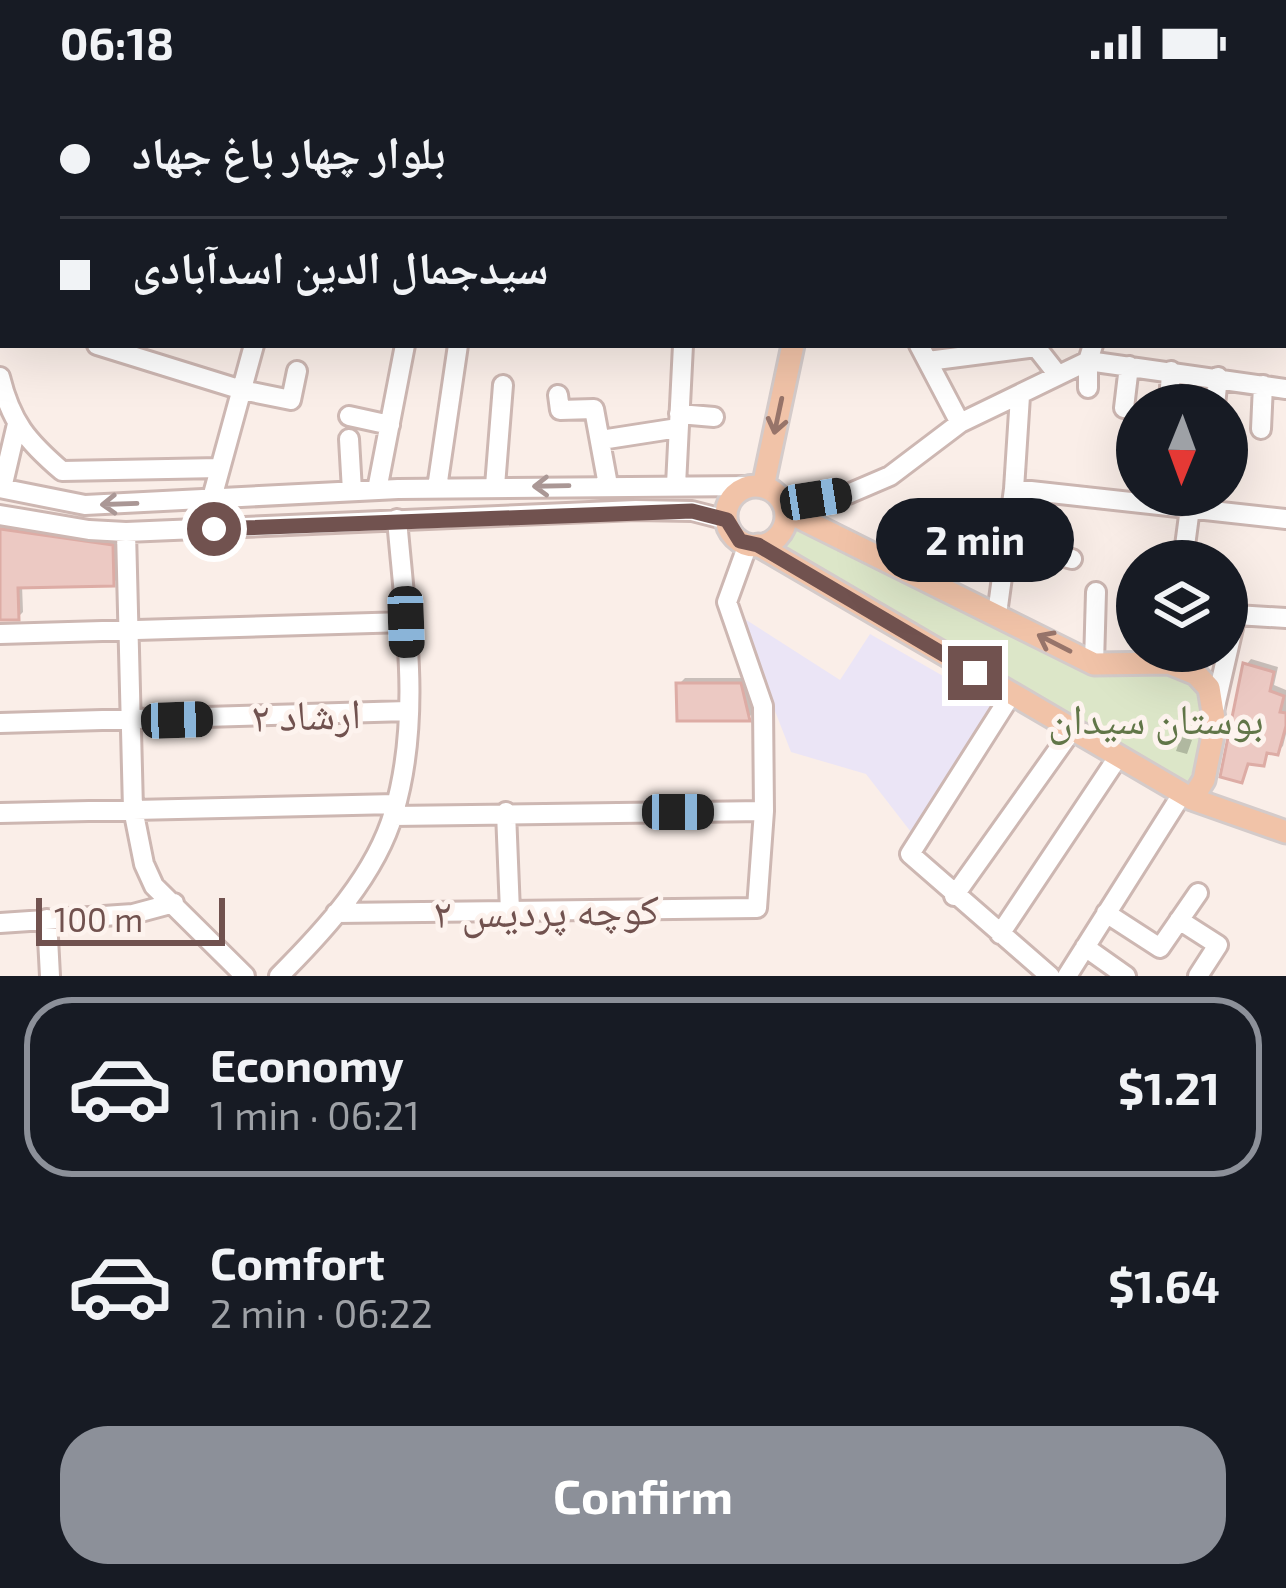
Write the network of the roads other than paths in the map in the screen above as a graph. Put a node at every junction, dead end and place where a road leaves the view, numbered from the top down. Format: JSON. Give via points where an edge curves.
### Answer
{"nodes":[{"id":1,"x":107,"y":348,"type":"edge"},
{"id":2,"x":253,"y":348,"type":"edge"},
{"id":3,"x":404,"y":348,"type":"edge"},
{"id":4,"x":458,"y":348,"type":"edge"},
{"id":5,"x":683,"y":348,"type":"edge"},
{"id":6,"x":792,"y":348,"type":"edge"},
{"id":7,"x":1017,"y":348,"type":"edge"},
{"id":8,"x":1037,"y":348,"type":"edge"},
{"id":9,"x":924,"y":353,"type":"edge"},
{"id":10,"x":1090,"y":353,"type":"edge"},
{"id":11,"x":1129,"y":366,"type":"junction"},
{"id":12,"x":297,"y":371,"type":"dead end"},
{"id":13,"x":1171,"y":371,"type":"junction"},
{"id":14,"x":1058,"y":375,"type":"junction"},
{"id":15,"x":0,"y":377,"type":"edge"},
{"id":16,"x":1218,"y":377,"type":"junction"},
{"id":17,"x":1127,"y":384,"type":"edge"},
{"id":18,"x":1170,"y":384,"type":"edge"},
{"id":19,"x":1217,"y":384,"type":"edge"},
{"id":20,"x":503,"y":385,"type":"dead end"},
{"id":21,"x":1264,"y":385,"type":"junction"},
{"id":22,"x":1088,"y":388,"type":"dead end"},
{"id":23,"x":1286,"y":388,"type":"edge"},
{"id":24,"x":242,"y":389,"type":"junction"},
{"id":25,"x":558,"y":395,"type":"dead end"},
{"id":26,"x":1020,"y":396,"type":"junction"},
{"id":27,"x":349,"y":416,"type":"dead end"},
{"id":28,"x":714,"y":417,"type":"dead end"},
{"id":29,"x":678,"y":421,"type":"junction"},
{"id":30,"x":960,"y":423,"type":"junction"},
{"id":31,"x":17,"y":424,"type":"junction"},
{"id":32,"x":390,"y":425,"type":"junction"},
{"id":33,"x":1261,"y":429,"type":"dead end"},
{"id":34,"x":349,"y":439,"type":"dead end"},
{"id":35,"x":601,"y":440,"type":"junction"},
{"id":36,"x":220,"y":469,"type":"junction"},
{"id":37,"x":676,"y":484,"type":"junction"},
{"id":38,"x":608,"y":485,"type":"junction"},
{"id":39,"x":495,"y":486,"type":"junction"},
{"id":40,"x":757,"y":486,"type":"junction"},
{"id":41,"x":1,"y":488,"type":"edge"},
{"id":42,"x":437,"y":488,"type":"junction"},
{"id":43,"x":1014,"y":489,"type":"junction"},
{"id":44,"x":377,"y":490,"type":"junction"},
{"id":45,"x":352,"y":491,"type":"junction"},
{"id":46,"x":212,"y":498,"type":"junction"},
{"id":47,"x":1116,"y":500,"type":"edge"},
{"id":48,"x":785,"y":507,"type":"junction"},
{"id":49,"x":0,"y":514,"type":"edge"},
{"id":50,"x":1248,"y":515,"type":"edge"},
{"id":51,"x":1286,"y":519,"type":"edge"},
{"id":52,"x":397,"y":520,"type":"junction"},
{"id":53,"x":727,"y":520,"type":"junction"},
{"id":54,"x":126,"y":532,"type":"junction"},
{"id":55,"x":1008,"y":542,"type":"junction"},
{"id":56,"x":753,"y":545,"type":"junction"},
{"id":57,"x":1072,"y":559,"type":"dead end"},
{"id":58,"x":1096,"y":592,"type":"dead end"},
{"id":59,"x":997,"y":614,"type":"junction"},
{"id":60,"x":1286,"y":618,"type":"edge"},
{"id":61,"x":406,"y":622,"type":"junction"},
{"id":62,"x":127,"y":630,"type":"junction"},
{"id":63,"x":0,"y":634,"type":"edge"},
{"id":64,"x":1116,"y":662,"type":"edge"},
{"id":65,"x":1094,"y":664,"type":"junction"},
{"id":66,"x":1193,"y":672,"type":"edge"},
{"id":67,"x":1011,"y":694,"type":"junction"},
{"id":68,"x":1215,"y":707,"type":"junction"},
{"id":69,"x":409,"y":711,"type":"junction"},
{"id":70,"x":131,"y":722,"type":"junction"},
{"id":71,"x":0,"y":723,"type":"edge"},
{"id":72,"x":1072,"y":730,"type":"junction"},
{"id":73,"x":1118,"y":757,"type":"junction"},
{"id":74,"x":1187,"y":796,"type":"junction"},
{"id":75,"x":134,"y":809,"type":"junction"},
{"id":76,"x":395,"y":810,"type":"junction"},
{"id":77,"x":764,"y":811,"type":"junction"},
{"id":78,"x":506,"y":812,"type":"junction"},
{"id":79,"x":0,"y":814,"type":"edge"},
{"id":80,"x":1286,"y":832,"type":"edge"},
{"id":81,"x":1198,"y":892,"type":"dead end"},
{"id":82,"x":955,"y":895,"type":"junction"},
{"id":83,"x":174,"y":903,"type":"junction"},
{"id":84,"x":510,"y":912,"type":"junction"},
{"id":85,"x":336,"y":913,"type":"junction"},
{"id":86,"x":1106,"y":913,"type":"junction"},
{"id":87,"x":47,"y":920,"type":"junction"},
{"id":88,"x":1179,"y":920,"type":"junction"},
{"id":89,"x":0,"y":922,"type":"edge"},
{"id":90,"x":1000,"y":934,"type":"junction"},
{"id":91,"x":1085,"y":947,"type":"junction"},
{"id":92,"x":50,"y":976,"type":"edge"},
{"id":93,"x":245,"y":976,"type":"edge"},
{"id":94,"x":279,"y":976,"type":"edge"},
{"id":95,"x":1049,"y":976,"type":"edge"},
{"id":96,"x":1066,"y":976,"type":"edge"},
{"id":97,"x":1126,"y":976,"type":"edge"},
{"id":98,"x":1198,"y":976,"type":"edge"}],
"edges":[{"from":1,"to":24,"type":"street"},
{"from":2,"to":24,"type":"street"},
{"from":3,"to":32,"type":"street"},
{"from":4,"to":42,"type":"street"},
{"from":5,"to":29,"type":"street"},
{"from":6,"to":40,"type":"main road","one_way":true},
{"from":7,"to":9,"type":"street"},
{"from":8,"to":14,"type":"street"},
{"from":9,"to":30,"type":"street"},
{"from":10,"to":11,"type":"street"},
{"from":10,"to":14,"type":"street"},
{"from":10,"to":22,"type":"street"},
{"from":11,"to":13,"type":"street"},
{"from":11,"to":17,"type":"street"},
{"from":12,"to":24,"type":"street","via":[[291,400]]},
{"from":13,"to":16,"type":"street"},
{"from":13,"to":18,"type":"street"},
{"from":14,"to":26,"type":"street"},
{"from":15,"to":31,"type":"street"},
{"from":16,"to":19,"type":"street"},
{"from":16,"to":21,"type":"street"},
{"from":20,"to":39,"type":"street"},
{"from":21,"to":23,"type":"street"},
{"from":21,"to":33,"type":"street"},
{"from":24,"to":36,"type":"street"},
{"from":25,"to":35,"type":"street","via":[[560,410],[594,409]]},
{"from":26,"to":30,"type":"street"},
{"from":26,"to":43,"type":"street"},
{"from":27,"to":32,"type":"street"},
{"from":28,"to":29,"type":"street"},
{"from":29,"to":35,"type":"street"},
{"from":29,"to":37,"type":"street"},
{"from":30,"to":48,"type":"street","via":[[890,476]]},
{"from":31,"to":36,"type":"street","via":[[62,470]]},
{"from":31,"to":41,"type":"street"},
{"from":32,"to":44,"type":"street"},
{"from":34,"to":45,"type":"street"},
{"from":35,"to":38,"type":"street"},
{"from":36,"to":46,"type":"street"},
{"from":37,"to":38,"type":"street"},
{"from":37,"to":40,"type":"street"},
{"from":38,"to":39,"type":"street","one_way":true},
{"from":39,"to":42,"type":"street"},
{"from":40,"to":48,"type":"main road","via":[[774,491]]},
{"from":40,"to":53,"type":"main road","via":[[730,502]]},
{"from":46,"to":41,"type":"street","one_way":true,"via":[[85,505]]},
{"from":42,"to":44,"type":"street"},
{"from":43,"to":47,"type":"street"},
{"from":43,"to":55,"type":"street"},
{"from":44,"to":45,"type":"street"},
{"from":45,"to":46,"type":"street"},
{"from":48,"to":56,"type":"main road","via":[[776,538]]},
{"from":48,"to":59,"type":"main road"},
{"from":49,"to":54,"type":"street"},
{"from":50,"to":51,"type":"street"},
{"from":52,"to":53,"type":"street","via":[[636,510]]},
{"from":52,"to":54,"type":"street"},
{"from":52,"to":61,"type":"street"},
{"from":53,"to":56,"type":"main road"},
{"from":54,"to":62,"type":"street"},
{"from":55,"to":57,"type":"street"},
{"from":55,"to":59,"type":"street"},
{"from":56,"to":67,"type":"main road"},
{"from":56,"to":77,"type":"street","via":[[727,602],[763,706]]},
{"from":58,"to":65,"type":"street"},
{"from":65,"to":59,"type":"main road","one_way":true},
{"from":60,"to":68,"type":"street","via":[[1236,615]]},
{"from":61,"to":62,"type":"street"},
{"from":61,"to":69,"type":"street"},
{"from":62,"to":63,"type":"street"},
{"from":62,"to":70,"type":"street"},
{"from":64,"to":65,"type":"main road"},
{"from":66,"to":68,"type":"main road"},
{"from":67,"to":72,"type":"main road"},
{"from":67,"to":82,"type":"street","via":[[910,854]]},
{"from":68,"to":74,"type":"main road","via":[[1204,780]]},
{"from":69,"to":70,"type":"street","name":"ارشاد ۲"},
{"from":69,"to":76,"type":"street"},
{"from":70,"to":71,"type":"street","name":"ارشاد ۲"},
{"from":70,"to":75,"type":"street"},
{"from":72,"to":73,"type":"main road"},
{"from":72,"to":82,"type":"street"},
{"from":73,"to":74,"type":"main road"},
{"from":73,"to":90,"type":"street"},
{"from":74,"to":80,"type":"main road"},
{"from":74,"to":86,"type":"street"},
{"from":75,"to":76,"type":"street"},
{"from":75,"to":79,"type":"street"},
{"from":75,"to":83,"type":"street","via":[[144,864]]},
{"from":76,"to":78,"type":"street"},
{"from":76,"to":85,"type":"street"},
{"from":77,"to":78,"type":"street"},
{"from":77,"to":84,"type":"street","name":"کوچه پردیس ۲","via":[[757,908]]},
{"from":78,"to":84,"type":"street"},
{"from":81,"to":88,"type":"street"},
{"from":82,"to":90,"type":"street"},
{"from":83,"to":87,"type":"street"},
{"from":83,"to":93,"type":"street"},
{"from":84,"to":85,"type":"street","name":"کوچه پردیس ۲"},
{"from":85,"to":94,"type":"street"},
{"from":86,"to":88,"type":"street","via":[[1160,948]]},
{"from":86,"to":91,"type":"street"},
{"from":87,"to":89,"type":"street"},
{"from":87,"to":92,"type":"street"},
{"from":88,"to":98,"type":"street","via":[[1218,945]]},
{"from":90,"to":95,"type":"street"},
{"from":91,"to":96,"type":"street"},
{"from":91,"to":97,"type":"street"}]}
